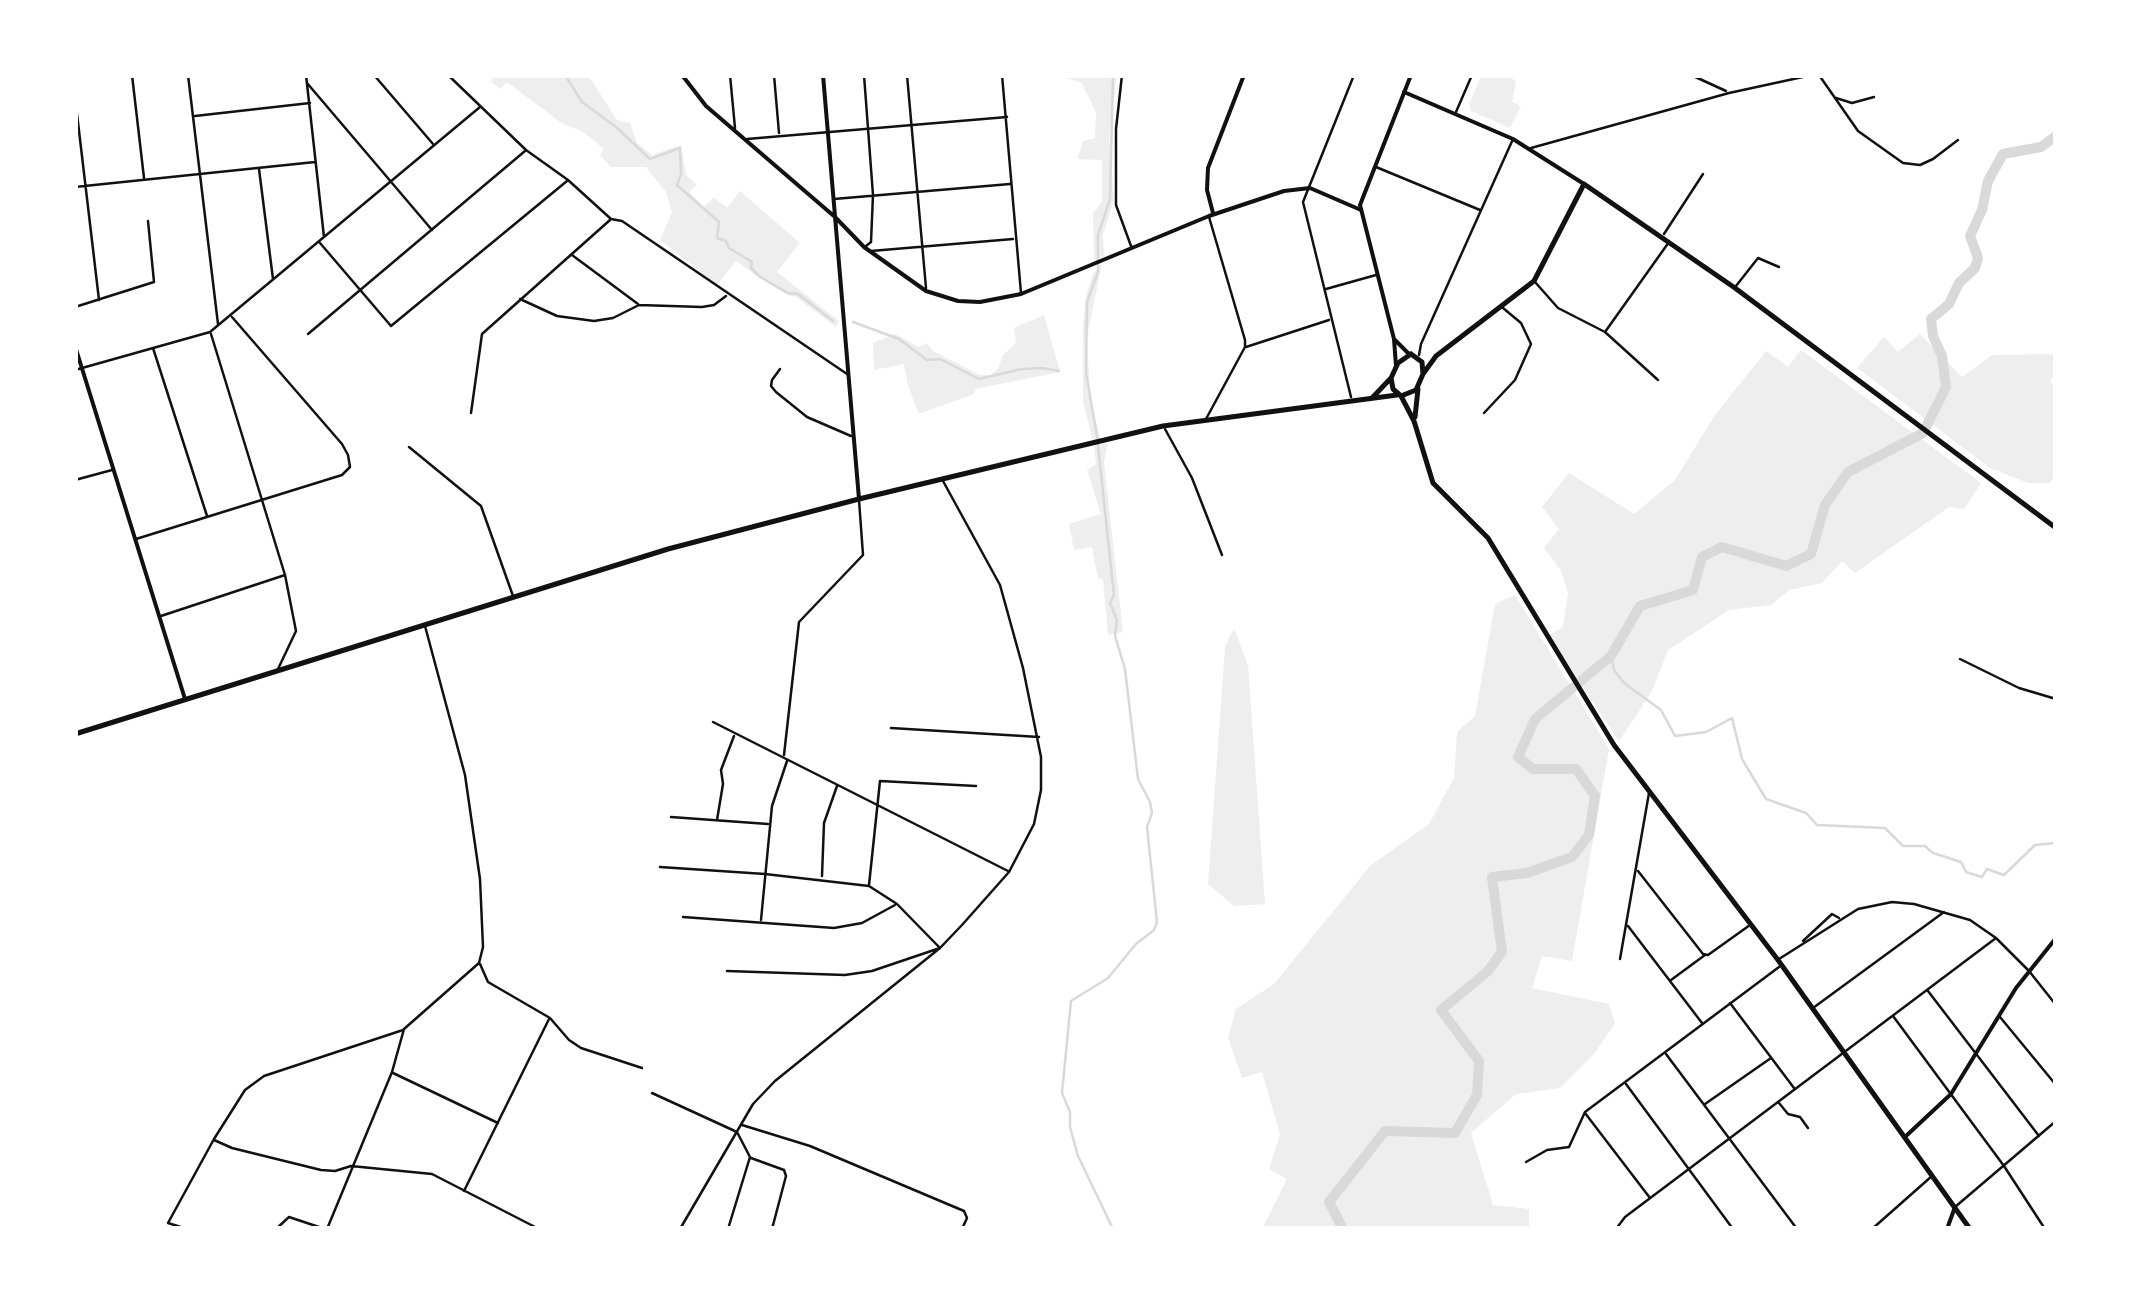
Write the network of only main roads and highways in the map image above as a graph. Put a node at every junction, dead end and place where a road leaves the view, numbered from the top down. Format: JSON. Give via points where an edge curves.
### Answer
{"nodes":[{"id":1,"x":1413,"y":355,"type":"junction"},
{"id":2,"x":1436,"y":356,"type":"junction"},
{"id":3,"x":1423,"y":374,"type":"junction"},
{"id":4,"x":1391,"y":378,"type":"junction"},
{"id":5,"x":1420,"y":383,"type":"junction"},
{"id":6,"x":1399,"y":395,"type":"junction"},
{"id":7,"x":1370,"y":400,"type":"junction"},
{"id":8,"x":1417,"y":430,"type":"junction"},
{"id":9,"x":2056,"y":528,"type":"edge"},
{"id":10,"x":75,"y":734,"type":"edge"},
{"id":11,"x":1970,"y":1229,"type":"edge"}],
"edges":[{"from":1,"to":2,"type":"main road"},
{"from":1,"to":3,"type":"main road"},
{"from":1,"to":4,"type":"main road"},
{"from":2,"to":3,"type":"main road"},
{"from":2,"to":9,"type":"main road","via":[[1534,281],[1584,184]]},
{"from":3,"to":5,"type":"main road"},
{"from":4,"to":6,"type":"main road"},
{"from":4,"to":7,"type":"main road"},
{"from":5,"to":6,"type":"main road","via":[[1412,394]]},
{"from":5,"to":8,"type":"main road"},
{"from":6,"to":7,"type":"main road"},
{"from":6,"to":8,"type":"main road"},
{"from":7,"to":10,"type":"main road","via":[[1164,426],[858,498],[690,542]]},
{"from":8,"to":11,"type":"main road","via":[[1433,482],[1488,538],[1614,744]]}]}
